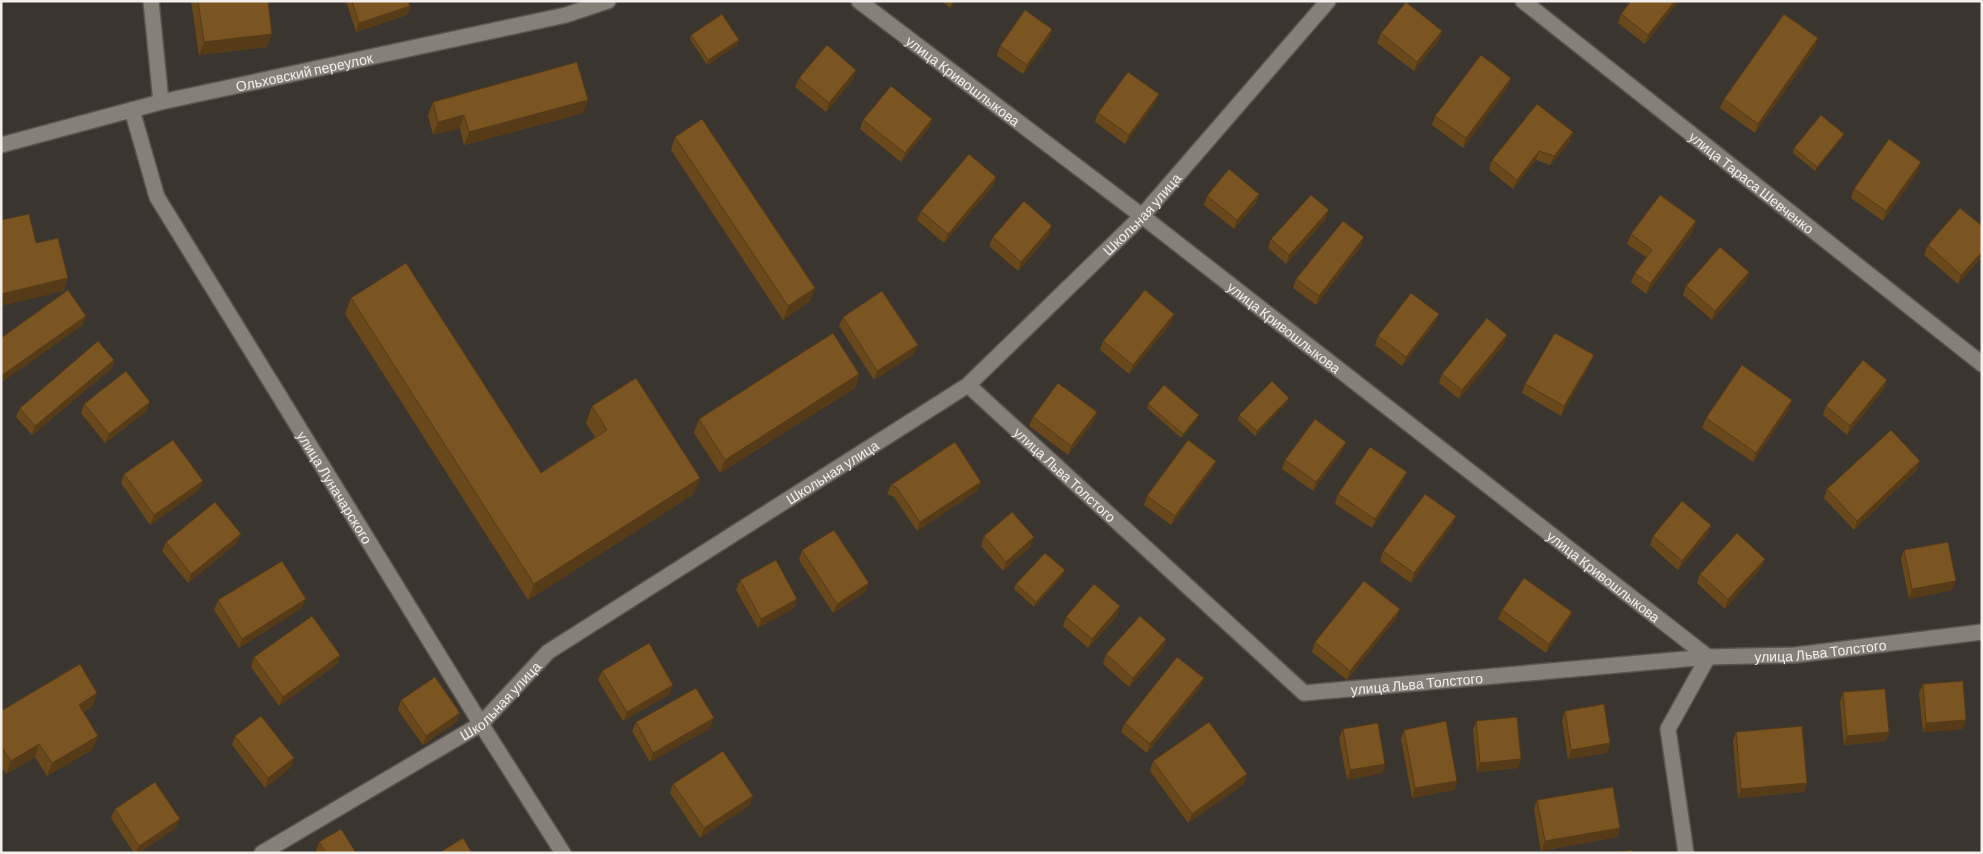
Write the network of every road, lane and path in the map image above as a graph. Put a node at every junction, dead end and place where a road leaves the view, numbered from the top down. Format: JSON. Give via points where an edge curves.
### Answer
{"nodes":[{"id":1,"x":151,"y":1,"type":"edge"},
{"id":2,"x":608,"y":1,"type":"edge"},
{"id":3,"x":859,"y":1,"type":"edge"},
{"id":4,"x":1328,"y":1,"type":"edge"},
{"id":5,"x":1523,"y":1,"type":"edge"},
{"id":6,"x":161,"y":102,"type":"junction"},
{"id":7,"x":132,"y":110,"type":"junction"},
{"id":8,"x":1,"y":145,"type":"edge"},
{"id":9,"x":1142,"y":216,"type":"junction"},
{"id":10,"x":1982,"y":364,"type":"edge"},
{"id":11,"x":968,"y":384,"type":"junction"},
{"id":12,"x":1982,"y":632,"type":"edge"},
{"id":13,"x":1708,"y":657,"type":"junction"},
{"id":14,"x":481,"y":724,"type":"junction"},
{"id":15,"x":262,"y":853,"type":"edge"},
{"id":16,"x":563,"y":853,"type":"edge"},
{"id":17,"x":1686,"y":853,"type":"edge"}],
"edges":[{"from":1,"to":6,"type":"street"},
{"from":2,"to":6,"type":"street","name":"Ольховский переулок","via":[[566,16]]},
{"from":3,"to":9,"type":"street","name":"улица Кривошлыкова"},
{"from":4,"to":9,"type":"street","name":"Школьная улица"},
{"from":5,"to":10,"type":"street","name":"улица Тараса Шевченко"},
{"from":6,"to":7,"type":"street","name":"Ольховский переулок"},
{"from":7,"to":8,"type":"street","name":"Ольховский переулок"},
{"from":7,"to":14,"type":"street","name":"улица Луначарского","via":[[157,196]]},
{"from":9,"to":11,"type":"street","name":"Школьная улица"},
{"from":9,"to":13,"type":"street","name":"улица Кривошлыкова"},
{"from":11,"to":13,"type":"street","name":"улица Льва Толстого","via":[[1304,693]]},
{"from":11,"to":14,"type":"street","name":"Школьная улица","via":[[548,652]]},
{"from":12,"to":13,"type":"street","name":"улица Льва Толстого","via":[[1795,655]]},
{"from":13,"to":17,"type":"street","via":[[1668,729]]},
{"from":14,"to":15,"type":"street","name":"Школьная улица"},
{"from":14,"to":16,"type":"street","name":"улица Луначарского"}]}
